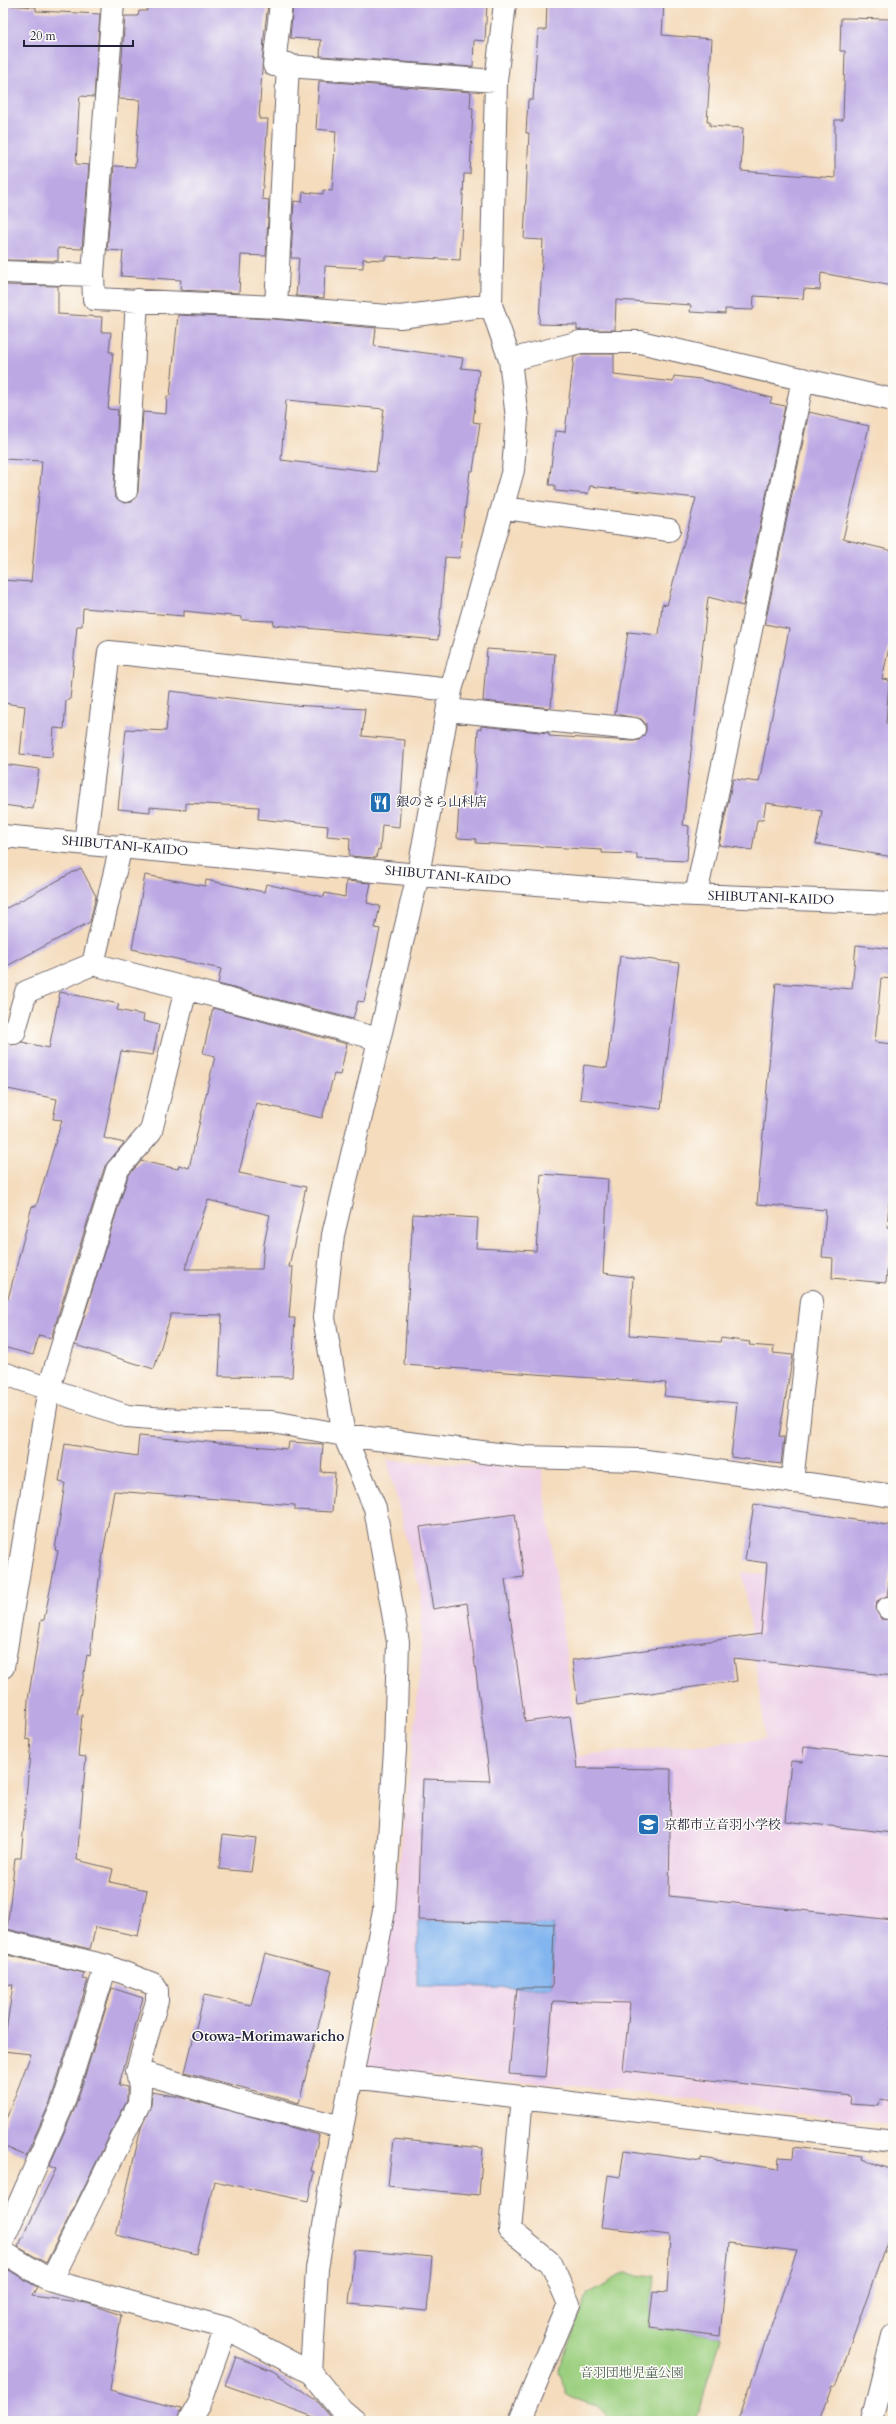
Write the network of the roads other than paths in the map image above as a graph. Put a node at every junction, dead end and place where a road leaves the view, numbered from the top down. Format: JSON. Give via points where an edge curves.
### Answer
{"nodes":[{"id":1,"x":113,"y":3,"type":"edge"},
{"id":2,"x":281,"y":3,"type":"edge"},
{"id":3,"x":505,"y":3,"type":"edge"},
{"id":4,"x":288,"y":64,"type":"junction"},
{"id":5,"x":496,"y":81,"type":"junction"},
{"id":6,"x":3,"y":272,"type":"edge"},
{"id":7,"x":93,"y":275,"type":"junction"},
{"id":8,"x":137,"y":300,"type":"junction"},
{"id":9,"x":491,"y":305,"type":"junction"},
{"id":10,"x":276,"y":307,"type":"junction"},
{"id":11,"x":510,"y":360,"type":"junction"},
{"id":12,"x":804,"y":379,"type":"junction"},
{"id":13,"x":893,"y":400,"type":"edge"},
{"id":14,"x":126,"y":491,"type":"dead end"},
{"id":15,"x":503,"y":508,"type":"junction"},
{"id":16,"x":669,"y":530,"type":"dead end"},
{"id":17,"x":450,"y":700,"type":"junction"},
{"id":18,"x":634,"y":729,"type":"dead end"},
{"id":19,"x":3,"y":836,"type":"edge"},
{"id":20,"x":85,"y":842,"type":"junction"},
{"id":21,"x":121,"y":846,"type":"junction"},
{"id":22,"x":418,"y":874,"type":"junction"},
{"id":23,"x":696,"y":895,"type":"junction"},
{"id":24,"x":893,"y":903,"type":"edge"},
{"id":25,"x":93,"y":964,"type":"junction"},
{"id":26,"x":186,"y":988,"type":"junction"},
{"id":27,"x":14,"y":1033,"type":"dead end"},
{"id":28,"x":379,"y":1039,"type":"junction"},
{"id":29,"x":812,"y":1301,"type":"dead end"},
{"id":30,"x":3,"y":1373,"type":"edge"},
{"id":31,"x":49,"y":1388,"type":"junction"},
{"id":32,"x":344,"y":1434,"type":"junction"},
{"id":33,"x":792,"y":1482,"type":"junction"},
{"id":34,"x":893,"y":1496,"type":"edge"},
{"id":35,"x":3,"y":1667,"type":"edge"},
{"id":36,"x":3,"y":1941,"type":"edge"},
{"id":37,"x":106,"y":1966,"type":"junction"},
{"id":38,"x":138,"y":2071,"type":"junction"},
{"id":39,"x":352,"y":2077,"type":"junction"},
{"id":40,"x":522,"y":2097,"type":"junction"},
{"id":41,"x":342,"y":2127,"type":"junction"},
{"id":42,"x":893,"y":2141,"type":"edge"},
{"id":43,"x":3,"y":2240,"type":"edge"},
{"id":44,"x":3,"y":2252,"type":"edge"},
{"id":45,"x":51,"y":2281,"type":"junction"},
{"id":46,"x":226,"y":2328,"type":"junction"},
{"id":47,"x":893,"y":2336,"type":"edge"},
{"id":48,"x":311,"y":2373,"type":"junction"},
{"id":49,"x":880,"y":2414,"type":"edge"},
{"id":50,"x":189,"y":2421,"type":"edge"},
{"id":51,"x":354,"y":2421,"type":"edge"},
{"id":52,"x":520,"y":2421,"type":"edge"}],
"edges":[{"from":1,"to":7,"type":"street"},
{"from":2,"to":4,"type":"street","via":[[274,65]]},
{"from":3,"to":5,"type":"street"},
{"from":4,"to":5,"type":"street"},
{"from":4,"to":10,"type":"street"},
{"from":5,"to":9,"type":"street"},
{"from":6,"to":7,"type":"street"},
{"from":7,"to":8,"type":"street","via":[[94,299]]},
{"from":8,"to":10,"type":"street"},
{"from":8,"to":14,"type":"street"},
{"from":9,"to":10,"type":"street","via":[[400,317]]},
{"from":9,"to":11,"type":"street"},
{"from":11,"to":12,"type":"street","via":[[580,342],[640,342]]},
{"from":11,"to":15,"type":"street","via":[[516,418],[513,470]]},
{"from":12,"to":13,"type":"street"},
{"from":12,"to":23,"type":"street"},
{"from":15,"to":16,"type":"street"},
{"from":15,"to":17,"type":"street"},
{"from":17,"to":18,"type":"street"},
{"from":17,"to":20,"type":"street","via":[[109,652]]},
{"from":17,"to":22,"type":"street"},
{"from":19,"to":20,"type":"street","name":"SHIBUTANI-KAIDO"},
{"from":20,"to":21,"type":"street","name":"SHIBUTANI-KAIDO"},
{"from":21,"to":22,"type":"street","name":"SHIBUTANI-KAIDO"},
{"from":21,"to":25,"type":"street"},
{"from":22,"to":23,"type":"street","name":"SHIBUTANI-KAIDO"},
{"from":22,"to":28,"type":"street"},
{"from":23,"to":24,"type":"street","name":"SHIBUTANI-KAIDO"},
{"from":25,"to":26,"type":"street"},
{"from":25,"to":27,"type":"street","via":[[26,992]]},
{"from":26,"to":28,"type":"street"},
{"from":26,"to":31,"type":"street","via":[[151,1131],[117,1170]]},
{"from":28,"to":32,"type":"street","via":[[332,1235],[324,1318]]},
{"from":29,"to":33,"type":"street"},
{"from":30,"to":31,"type":"street"},
{"from":31,"to":32,"type":"street","via":[[127,1416],[273,1422]]},
{"from":31,"to":35,"type":"street"},
{"from":32,"to":33,"type":"street","via":[[523,1457],[639,1460]]},
{"from":32,"to":39,"type":"street","via":[[375,1508],[398,1642],[395,1750],[384,1911]]},
{"from":33,"to":34,"type":"street"},
{"from":36,"to":37,"type":"street"},
{"from":37,"to":38,"type":"street","via":[[152,1984],[157,1990],[157,2001]]},
{"from":37,"to":43,"type":"street","via":[[63,2104]]},
{"from":38,"to":41,"type":"street","via":[[238,2101]]},
{"from":38,"to":45,"type":"street","via":[[139,2104]]},
{"from":39,"to":40,"type":"street"},
{"from":39,"to":41,"type":"street"},
{"from":40,"to":42,"type":"street"},
{"from":40,"to":52,"type":"street","via":[[510,2230],[551,2263],[569,2304]]},
{"from":41,"to":48,"type":"street","via":[[317,2269]]},
{"from":44,"to":45,"type":"street"},
{"from":45,"to":46,"type":"street"},
{"from":46,"to":48,"type":"street"},
{"from":46,"to":50,"type":"street","via":[[207,2385]]},
{"from":47,"to":49,"type":"street"},
{"from":48,"to":51,"type":"street","via":[[342,2411]]}]}
